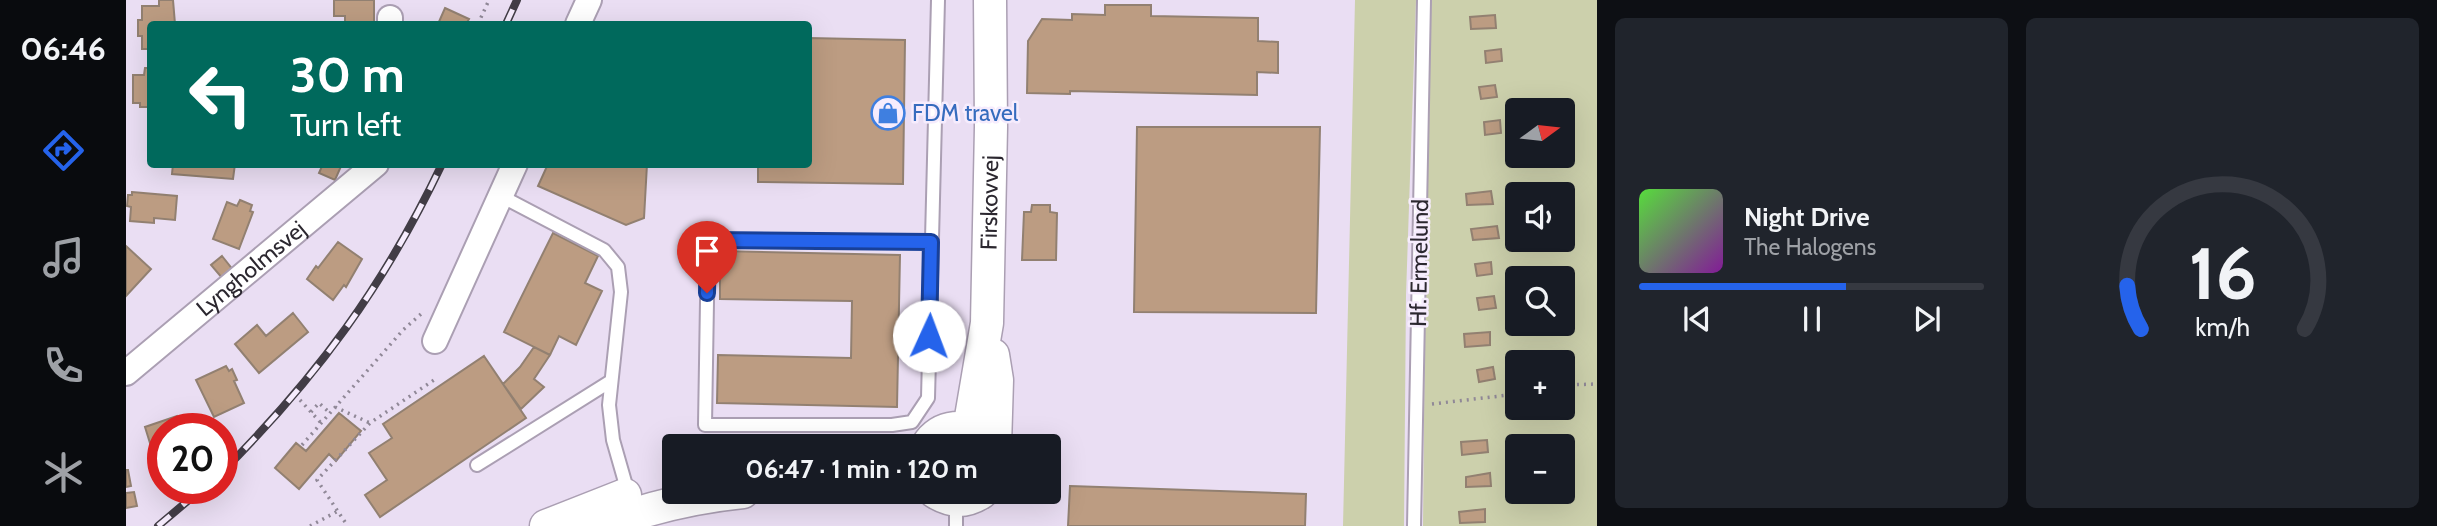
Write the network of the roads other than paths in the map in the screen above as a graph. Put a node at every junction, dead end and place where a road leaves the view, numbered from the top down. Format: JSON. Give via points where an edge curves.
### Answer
{"nodes":[{"id":1,"x":589,"y":0,"type":"edge"},
{"id":2,"x":938,"y":0,"type":"edge"},
{"id":3,"x":990,"y":0,"type":"edge"},
{"id":4,"x":1424,"y":0,"type":"edge"},
{"id":5,"x":579,"y":21,"type":"edge"},
{"id":6,"x":371,"y":168,"type":"edge"},
{"id":7,"x":513,"y":168,"type":"edge"},
{"id":8,"x":501,"y":196,"type":"junction"},
{"id":9,"x":931,"y":242,"type":"junction"},
{"id":10,"x":987,"y":323,"type":"junction"},
{"id":11,"x":435,"y":341,"type":"dead end"},
{"id":12,"x":126,"y":373,"type":"edge"},
{"id":13,"x":611,"y":381,"type":"junction"},
{"id":14,"x":938,"y":434,"type":"edge"},
{"id":15,"x":966,"y":434,"type":"edge"},
{"id":16,"x":980,"y":434,"type":"edge"},
{"id":17,"x":996,"y":434,"type":"edge"},
{"id":18,"x":477,"y":466,"type":"dead end"},
{"id":19,"x":662,"y":488,"type":"edge"},
{"id":20,"x":662,"y":500,"type":"edge"},
{"id":21,"x":631,"y":504,"type":"junction"},
{"id":22,"x":546,"y":526,"type":"edge"},
{"id":23,"x":601,"y":526,"type":"edge"},
{"id":24,"x":1414,"y":526,"type":"edge"}],
"edges":[{"from":1,"to":5,"type":"street"},
{"from":2,"to":9,"type":"lane"},
{"from":3,"to":10,"type":"street","name":"Firskovvej"},
{"from":4,"to":24,"type":"lane","name":"Hf. Ermelund"},
{"from":6,"to":12,"type":"street","name":"Lyngholmsvej"},
{"from":7,"to":8,"type":"street"},
{"from":8,"to":11,"type":"street"},
{"from":8,"to":13,"type":"lane","via":[[604,250],[618,267],[621,292]]},
{"from":9,"to":9,"type":"lane","via":[[928,398],[912,422],[705,425],[708,240]]},
{"from":10,"to":16,"type":"street","name":"Firskovvej"},
{"from":10,"to":17,"type":"street","name":"Firskovvej","via":[[998,380]]},
{"from":13,"to":18,"type":"lane"},
{"from":13,"to":21,"type":"lane","via":[[613,440]]},
{"from":14,"to":15,"type":"street","via":[[948,429]]},
{"from":19,"to":21,"type":"street"},
{"from":20,"to":21,"type":"street"},
{"from":21,"to":22,"type":"street"},
{"from":21,"to":23,"type":"street"}]}
